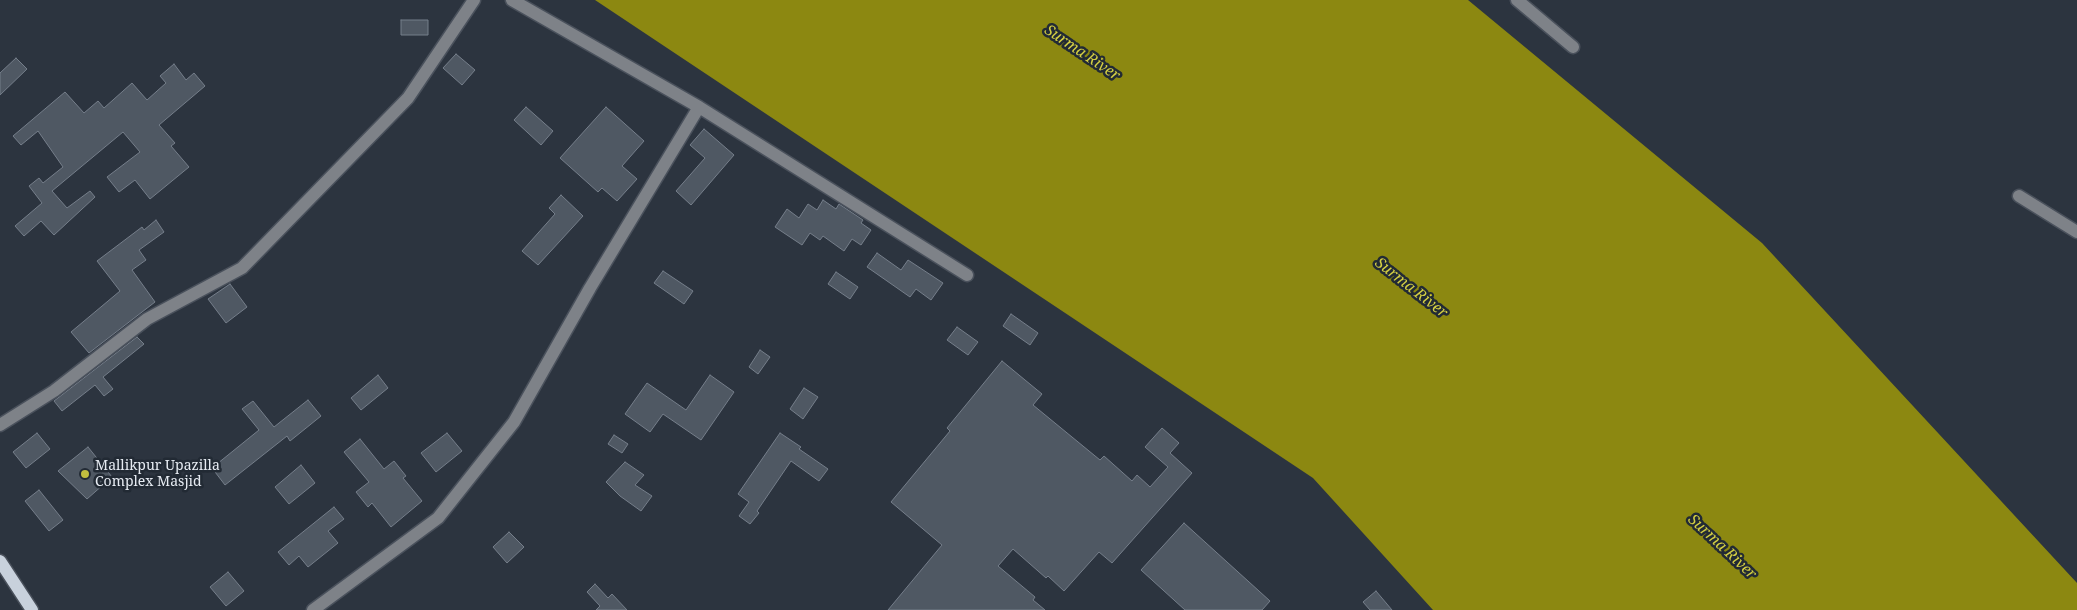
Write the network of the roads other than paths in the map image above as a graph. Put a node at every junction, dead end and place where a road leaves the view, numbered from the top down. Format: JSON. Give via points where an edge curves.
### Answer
{"nodes":[{"id":1,"x":474,"y":0,"type":"edge"},
{"id":2,"x":512,"y":0,"type":"edge"},
{"id":3,"x":1516,"y":0,"type":"edge"},
{"id":4,"x":1573,"y":47,"type":"dead end"},
{"id":5,"x":699,"y":107,"type":"junction"},
{"id":6,"x":2019,"y":196,"type":"dead end"},
{"id":7,"x":2077,"y":232,"type":"edge"},
{"id":8,"x":967,"y":275,"type":"dead end"},
{"id":9,"x":0,"y":425,"type":"edge"},
{"id":10,"x":0,"y":561,"type":"edge"},
{"id":11,"x":32,"y":610,"type":"edge"},
{"id":12,"x":313,"y":610,"type":"edge"}],
"edges":[{"from":1,"to":9,"type":"street","via":[[408,98],[242,268],[147,319],[54,391]]},
{"from":2,"to":5,"type":"street"},
{"from":3,"to":4,"type":"street"},
{"from":5,"to":8,"type":"street"},
{"from":5,"to":12,"type":"street","via":[[514,422],[438,518]]},
{"from":6,"to":7,"type":"street"},
{"from":10,"to":11,"type":"main road"}]}
